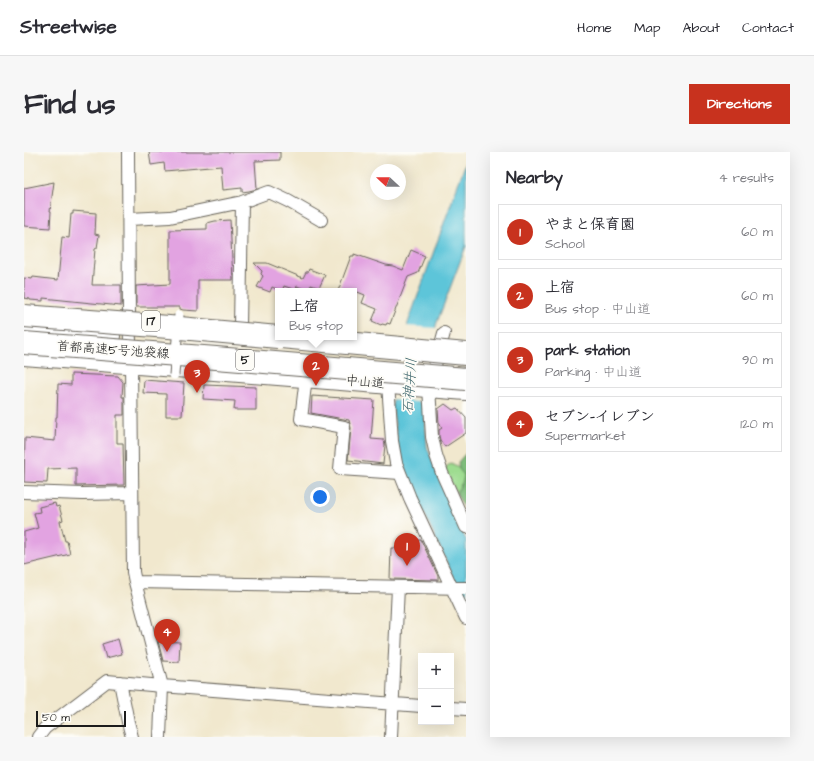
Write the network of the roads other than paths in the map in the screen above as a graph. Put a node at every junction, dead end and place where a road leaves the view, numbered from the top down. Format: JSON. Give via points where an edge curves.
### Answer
{"nodes":[{"id":1,"x":128,"y":152,"type":"edge"},
{"id":2,"x":242,"y":202,"type":"junction"},
{"id":3,"x":129,"y":219,"type":"junction"},
{"id":4,"x":321,"y":220,"type":"dead end"},
{"id":5,"x":24,"y":312,"type":"edge"},
{"id":6,"x":178,"y":315,"type":"dead end"},
{"id":7,"x":24,"y":316,"type":"edge"},
{"id":8,"x":129,"y":319,"type":"junction"},
{"id":9,"x":240,"y":327,"type":"junction"},
{"id":10,"x":24,"y":330,"type":"edge"},
{"id":11,"x":275,"y":330,"type":"edge"},
{"id":12,"x":357,"y":336,"type":"edge"},
{"id":13,"x":275,"y":337,"type":"edge"},
{"id":14,"x":441,"y":339,"type":"junction"},
{"id":15,"x":314,"y":340,"type":"edge"},
{"id":16,"x":24,"y":343,"type":"edge"},
{"id":17,"x":466,"y":344,"type":"edge"},
{"id":18,"x":170,"y":347,"type":"joint"},
{"id":19,"x":466,"y":354,"type":"edge"},
{"id":20,"x":24,"y":355,"type":"edge"},
{"id":21,"x":131,"y":363,"type":"junction"},
{"id":22,"x":466,"y":369,"type":"edge"},
{"id":23,"x":174,"y":375,"type":"dead end"},
{"id":24,"x":306,"y":377,"type":"junction"},
{"id":25,"x":466,"y":379,"type":"edge"},
{"id":26,"x":390,"y":384,"type":"junction"},
{"id":27,"x":429,"y":387,"type":"junction"},
{"id":28,"x":466,"y":390,"type":"edge"},
{"id":29,"x":400,"y":473,"type":"junction"},
{"id":30,"x":24,"y":492,"type":"edge"},
{"id":31,"x":132,"y":493,"type":"junction"},
{"id":32,"x":466,"y":527,"type":"edge"},
{"id":33,"x":135,"y":582,"type":"junction"},
{"id":34,"x":398,"y":587,"type":"junction"},
{"id":35,"x":458,"y":588,"type":"edge"},
{"id":36,"x":466,"y":618,"type":"edge"},
{"id":37,"x":120,"y":682,"type":"junction"},
{"id":38,"x":162,"y":686,"type":"junction"},
{"id":39,"x":393,"y":704,"type":"junction"},
{"id":40,"x":418,"y":706,"type":"edge"},
{"id":41,"x":454,"y":708,"type":"edge"},
{"id":42,"x":466,"y":709,"type":"edge"},
{"id":43,"x":38,"y":737,"type":"edge"},
{"id":44,"x":132,"y":737,"type":"edge"},
{"id":45,"x":160,"y":737,"type":"edge"},
{"id":46,"x":391,"y":737,"type":"edge"}],
"edges":[{"from":1,"to":3,"type":"street"},
{"from":2,"to":3,"type":"street","via":[[170,217]]},
{"from":2,"to":4,"type":"street","via":[[269,192]]},
{"from":2,"to":9,"type":"street"},
{"from":3,"to":8,"type":"street"},
{"from":5,"to":8,"type":"highway","number":"17"},
{"from":6,"to":23,"type":"street","bridge":true},
{"from":7,"to":13,"type":"highway","name":"首都高速5号池袋線","number":"5","bridge":true},
{"from":8,"to":9,"type":"highway","number":"17"},
{"from":8,"to":21,"type":"street"},
{"from":9,"to":11,"type":"highway","number":"17"},
{"from":10,"to":22,"type":"highway","via":[[225,345],[403,368]]},
{"from":12,"to":14,"type":"highway","via":[[399,340]]},
{"from":14,"to":17,"type":"highway"},
{"from":14,"to":27,"type":"street"},
{"from":15,"to":19,"type":"highway","bridge":true},
{"from":16,"to":25,"type":"highway","name":"首都高速5号池袋線","number":"5","bridge":true},
{"from":18,"to":21,"type":"highway"},
{"from":18,"to":22,"type":"highway"},
{"from":20,"to":21,"type":"highway","name":"中山道"},
{"from":21,"to":24,"type":"highway","name":"中山道"},
{"from":21,"to":31,"type":"street"},
{"from":24,"to":26,"type":"highway","name":"中山道"},
{"from":24,"to":29,"type":"street","via":[[301,419],[344,427],[340,469]]},
{"from":26,"to":27,"type":"highway","name":"中山道"},
{"from":26,"to":29,"type":"street","via":[[392,442]]},
{"from":27,"to":28,"type":"highway","name":"中山道"},
{"from":27,"to":32,"type":"street","via":[[432,437],[436,455]]},
{"from":29,"to":35,"type":"street","via":[[410,498]]},
{"from":30,"to":31,"type":"street"},
{"from":31,"to":33,"type":"street"},
{"from":33,"to":34,"type":"street"},
{"from":33,"to":38,"type":"street"},
{"from":34,"to":35,"type":"street"},
{"from":34,"to":39,"type":"street"},
{"from":35,"to":36,"type":"street"},
{"from":37,"to":38,"type":"street"},
{"from":37,"to":43,"type":"street","via":[[107,681],[45,728]]},
{"from":37,"to":44,"type":"street"},
{"from":38,"to":39,"type":"street"},
{"from":38,"to":45,"type":"street"},
{"from":39,"to":40,"type":"street"},
{"from":39,"to":46,"type":"street"},
{"from":41,"to":42,"type":"street"}]}
